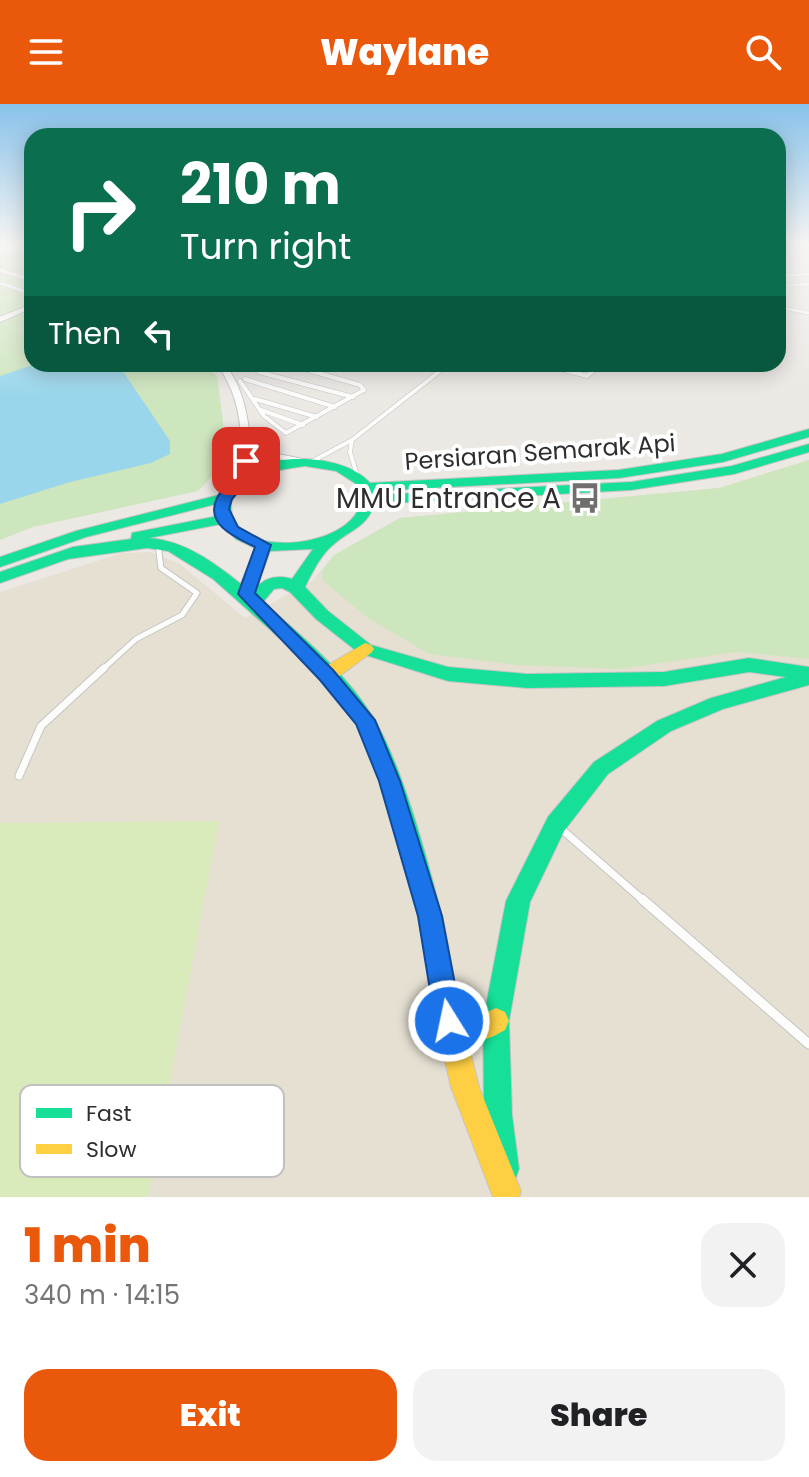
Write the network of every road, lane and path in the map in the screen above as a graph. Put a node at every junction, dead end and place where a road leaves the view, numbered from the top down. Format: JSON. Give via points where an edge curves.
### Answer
{"nodes":[{"id":1,"x":786,"y":309,"type":"edge"},
{"id":2,"x":24,"y":310,"type":"edge"},
{"id":3,"x":809,"y":313,"type":"edge"},
{"id":4,"x":0,"y":320,"type":"edge"},
{"id":5,"x":230,"y":372,"type":"edge"},
{"id":6,"x":259,"y":372,"type":"joint"},
{"id":7,"x":313,"y":372,"type":"edge"},
{"id":8,"x":438,"y":372,"type":"edge"},
{"id":9,"x":594,"y":372,"type":"edge"},
{"id":10,"x":574,"y":373,"type":"edge"},
{"id":11,"x":240,"y":381,"type":"junction"},
{"id":12,"x":353,"y":397,"type":"junction"},
{"id":13,"x":254,"y":398,"type":"junction"},
{"id":14,"x":335,"y":407,"type":"junction"},
{"id":15,"x":260,"y":410,"type":"junction"},
{"id":16,"x":317,"y":417,"type":"junction"},
{"id":17,"x":303,"y":425,"type":"junction"},
{"id":18,"x":809,"y":433,"type":"edge"},
{"id":19,"x":352,"y":440,"type":"junction"},
{"id":20,"x":248,"y":443,"type":"junction"},
{"id":21,"x":809,"y":448,"type":"edge"},
{"id":22,"x":308,"y":462,"type":"junction"},
{"id":23,"x":241,"y":479,"type":"junction"},
{"id":24,"x":365,"y":488,"type":"junction"},
{"id":25,"x":224,"y":498,"type":"junction"},
{"id":26,"x":224,"y":519,"type":"junction"},
{"id":27,"x":327,"y":542,"type":"junction"},
{"id":28,"x":158,"y":544,"type":"junction"},
{"id":29,"x":264,"y":545,"type":"junction"},
{"id":30,"x":64,"y":555,"type":"junction"},
{"id":31,"x":0,"y":562,"type":"edge"},
{"id":32,"x":0,"y":578,"type":"edge"},
{"id":33,"x":296,"y":588,"type":"junction"},
{"id":34,"x":250,"y":598,"type":"junction"},
{"id":35,"x":365,"y":649,"type":"junction"},
{"id":36,"x":734,"y":668,"type":"junction"},
{"id":37,"x":327,"y":675,"type":"junction"},
{"id":38,"x":809,"y":676,"type":"edge"},
{"id":39,"x":760,"y":689,"type":"junction"},
{"id":40,"x":19,"y":776,"type":"dead end"},
{"id":41,"x":556,"y":824,"type":"junction"},
{"id":42,"x":449,"y":1021,"type":"junction"},
{"id":43,"x":496,"y":1021,"type":"junction"},
{"id":44,"x":809,"y":1044,"type":"edge"},
{"id":45,"x":507,"y":1194,"type":"edge"}],
"edges":[{"from":1,"to":3,"type":"lane"},
{"from":2,"to":4,"type":"street"},
{"from":5,"to":11,"type":"street"},
{"from":6,"to":11,"type":"lane"},
{"from":6,"to":12,"type":"lane"},
{"from":7,"to":12,"type":"lane","via":[[363,387]]},
{"from":8,"to":19,"type":"lane"},
{"from":9,"to":10,"type":"lane"},
{"from":11,"to":13,"type":"lane"},
{"from":11,"to":14,"type":"lane"},
{"from":11,"to":20,"type":"street"},
{"from":12,"to":14,"type":"lane"},
{"from":13,"to":15,"type":"lane"},
{"from":13,"to":16,"type":"lane"},
{"from":14,"to":16,"type":"lane"},
{"from":15,"to":17,"type":"lane"},
{"from":15,"to":17,"type":"lane","via":[[286,433]]},
{"from":16,"to":17,"type":"lane"},
{"from":18,"to":24,"type":"main road","name":"Persiaran Semarak Api","via":[[723,458],[619,474]]},
{"from":19,"to":22,"type":"lane"},
{"from":19,"to":24,"type":"lane","via":[[350,452]]},
{"from":20,"to":22,"type":"street","via":[[262,453]]},
{"from":20,"to":23,"type":"street"},
{"from":21,"to":24,"type":"main road","name":"Persiaran Semarak Api","via":[[734,470],[631,486],[564,492]]},
{"from":22,"to":23,"type":"main road","name":"Persiaran Semarak Api","via":[[270,466]]},
{"from":22,"to":24,"type":"main road","name":"Persiaran Semarak Api","via":[[337,467]]},
{"from":23,"to":25,"type":"main road","name":"Persiaran Semarak Api"},
{"from":24,"to":27,"type":"main road","via":[[368,512],[359,524]]},
{"from":25,"to":26,"type":"main road"},
{"from":25,"to":31,"type":"main road","via":[[81,534]]},
{"from":26,"to":29,"type":"main road","via":[[232,530]]},
{"from":26,"to":30,"type":"main road"},
{"from":27,"to":29,"type":"main road"},
{"from":27,"to":33,"type":"main road"},
{"from":28,"to":30,"type":"main road"},
{"from":28,"to":34,"type":"main road","via":[[195,558]]},
{"from":28,"to":40,"type":"lane","via":[[161,568],[197,593],[182,615],[136,639],[41,726]]},
{"from":29,"to":34,"type":"main road"},
{"from":30,"to":32,"type":"main road"},
{"from":33,"to":34,"type":"main road","via":[[284,582],[269,584]]},
{"from":33,"to":35,"type":"main road"},
{"from":34,"to":37,"type":"main road"},
{"from":35,"to":36,"type":"main road","via":[[448,674],[527,681],[664,679]]},
{"from":35,"to":37,"type":"main road"},
{"from":36,"to":38,"type":"main road","via":[[768,666]]},
{"from":36,"to":39,"type":"main road","via":[[752,677]]},
{"from":37,"to":42,"type":"main road","via":[[365,720],[390,781],[430,916]]},
{"from":38,"to":39,"type":"main road"},
{"from":39,"to":41,"type":"main road","via":[[664,726],[631,746],[601,768]]},
{"from":41,"to":43,"type":"main road","via":[[518,901]]},
{"from":41,"to":44,"type":"lane"},
{"from":42,"to":43,"type":"main road","via":[[478,1029]]},
{"from":42,"to":45,"type":"main road","via":[[465,1087]]},
{"from":43,"to":45,"type":"main road"}]}
